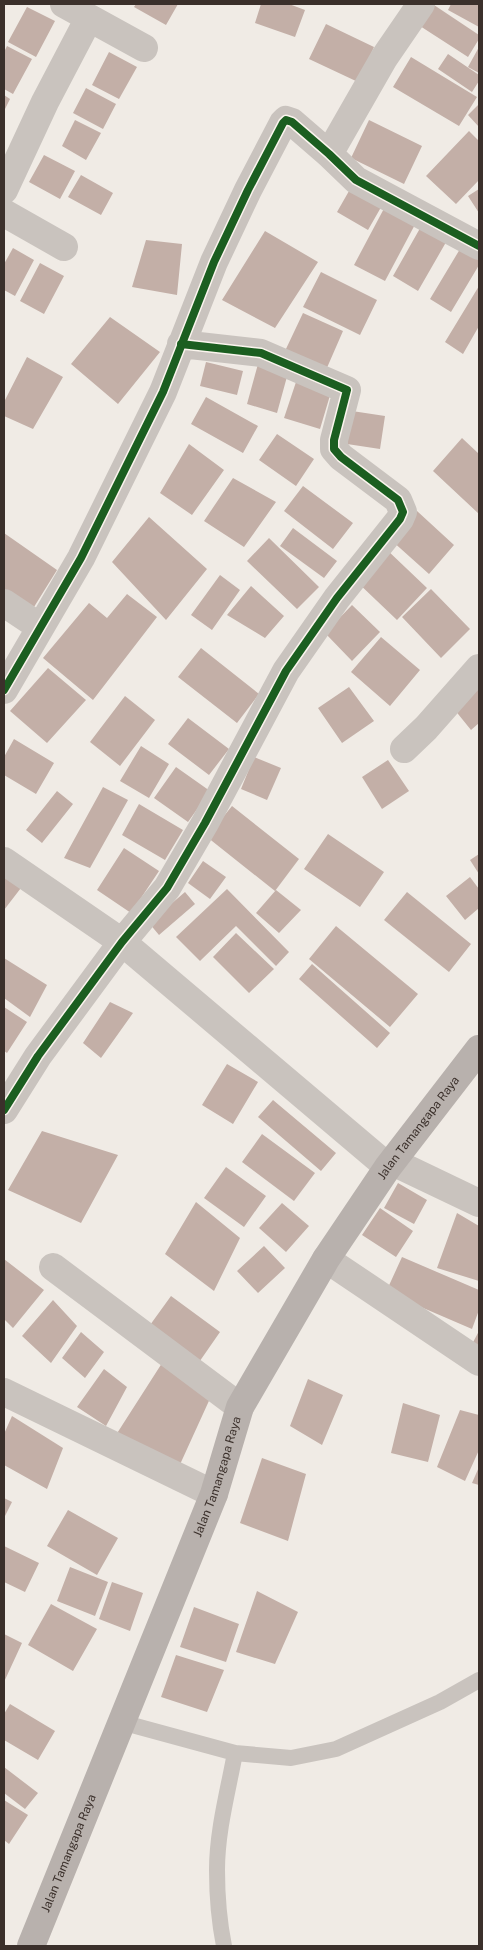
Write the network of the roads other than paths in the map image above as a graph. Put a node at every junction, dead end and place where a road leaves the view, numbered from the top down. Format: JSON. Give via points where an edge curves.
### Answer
{"nodes":[{"id":1,"x":64,"y":4,"type":"edge"},
{"id":2,"x":421,"y":4,"type":"edge"},
{"id":3,"x":89,"y":18,"type":"junction"},
{"id":4,"x":144,"y":48,"type":"dead end"},
{"id":5,"x":329,"y":154,"type":"junction"},
{"id":6,"x":4,"y":190,"type":"edge"},
{"id":7,"x":4,"y":213,"type":"edge"},
{"id":8,"x":479,"y":246,"type":"edge"},
{"id":9,"x":64,"y":247,"type":"dead end"},
{"id":10,"x":181,"y":344,"type":"junction"},
{"id":11,"x":4,"y":603,"type":"edge"},
{"id":12,"x":40,"y":627,"type":"junction"},
{"id":13,"x":479,"y":668,"type":"edge"},
{"id":14,"x":4,"y":690,"type":"edge"},
{"id":15,"x":404,"y":749,"type":"dead end"},
{"id":16,"x":4,"y":861,"type":"edge"},
{"id":17,"x":122,"y":942,"type":"junction"},
{"id":18,"x":479,"y":1048,"type":"edge"},
{"id":19,"x":4,"y":1110,"type":"edge"},
{"id":20,"x":391,"y":1164,"type":"junction"},
{"id":21,"x":479,"y":1203,"type":"edge"},
{"id":22,"x":326,"y":1259,"type":"junction"},
{"id":23,"x":53,"y":1267,"type":"dead end"},
{"id":24,"x":479,"y":1362,"type":"edge"},
{"id":25,"x":4,"y":1392,"type":"edge"},
{"id":26,"x":240,"y":1407,"type":"junction"},
{"id":27,"x":214,"y":1494,"type":"junction"},
{"id":28,"x":479,"y":1680,"type":"edge"},
{"id":29,"x":121,"y":1722,"type":"junction"},
{"id":30,"x":235,"y":1753,"type":"junction"},
{"id":31,"x":31,"y":1946,"type":"edge"},
{"id":32,"x":224,"y":1946,"type":"edge"}],
"edges":[{"from":1,"to":3,"type":"street"},
{"from":2,"to":5,"type":"street","via":[[384,58]]},
{"from":3,"to":4,"type":"street"},
{"from":3,"to":6,"type":"street"},
{"from":5,"to":8,"type":"street","via":[[356,180]]},
{"from":5,"to":10,"type":"street","via":[[292,122],[286,120],[281,126],[214,262]]},
{"from":7,"to":9,"type":"street"},
{"from":10,"to":12,"type":"street","via":[[162,392],[86,549]]},
{"from":10,"to":17,"type":"street","via":[[261,353],[347,390],[334,449],[398,500],[403,512],[336,598],[286,671],[167,888]]},
{"from":11,"to":12,"type":"street"},
{"from":12,"to":14,"type":"street"},
{"from":13,"to":15,"type":"street"},
{"from":16,"to":17,"type":"street"},
{"from":17,"to":19,"type":"street","via":[[38,1056]]},
{"from":17,"to":20,"type":"street"},
{"from":18,"to":20,"type":"main road","name":"Jalan Tamangapa Raya"},
{"from":20,"to":21,"type":"street"},
{"from":20,"to":22,"type":"main road","name":"Jalan Tamangapa Raya"},
{"from":22,"to":24,"type":"street"},
{"from":22,"to":26,"type":"main road","name":"Jalan Tamangapa Raya"},
{"from":23,"to":26,"type":"street"},
{"from":25,"to":27,"type":"street"},
{"from":26,"to":27,"type":"main road","name":"Jalan Tamangapa Raya"},
{"from":27,"to":29,"type":"main road","name":"Jalan Tamangapa Raya"},
{"from":28,"to":30,"type":"lane","via":[[440,1702],[336,1749],[291,1758]]},
{"from":29,"to":30,"type":"lane"},
{"from":29,"to":31,"type":"main road","name":"Jalan Tamangapa Raya"},
{"from":30,"to":32,"type":"lane","via":[[216,1868]]}]}
